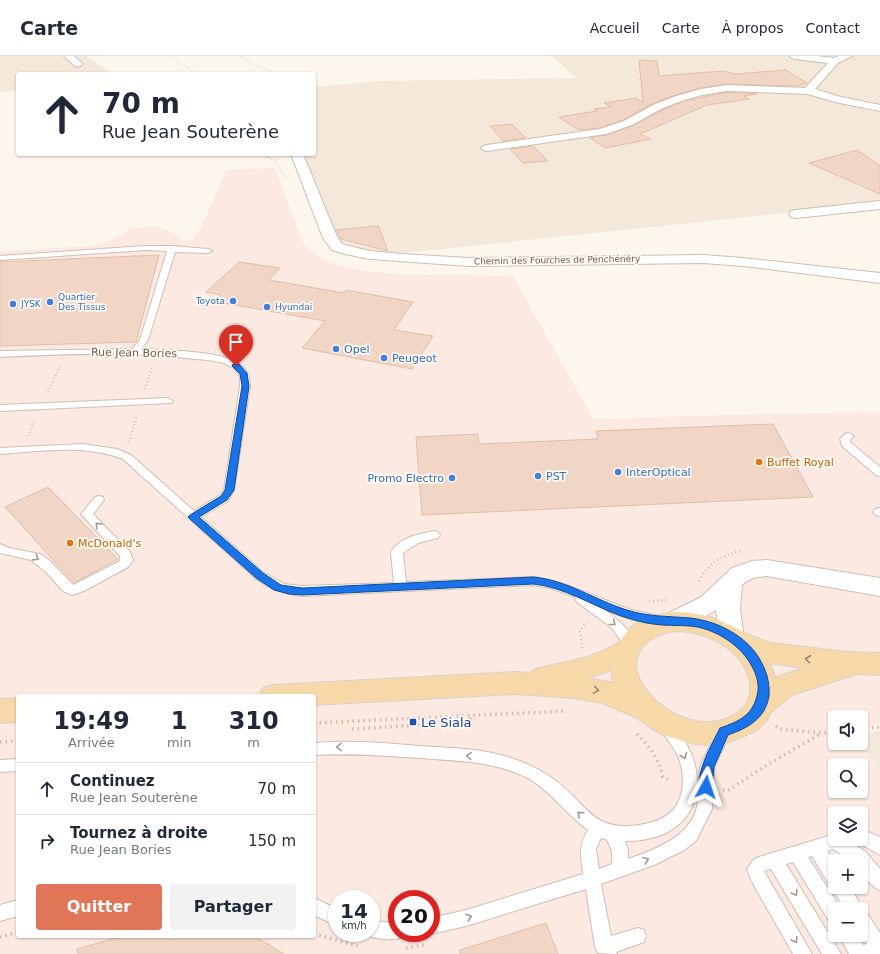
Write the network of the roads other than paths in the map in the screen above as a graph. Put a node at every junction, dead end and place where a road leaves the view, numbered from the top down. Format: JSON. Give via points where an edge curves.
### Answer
{"nodes":[{"id":1,"x":69,"y":56,"type":"edge"},
{"id":2,"x":794,"y":56,"type":"edge"},
{"id":3,"x":848,"y":56,"type":"edge"},
{"id":4,"x":835,"y":61,"type":"junction"},
{"id":5,"x":78,"y":64,"type":"dead end"},
{"id":6,"x":809,"y":91,"type":"junction"},
{"id":7,"x":880,"y":108,"type":"edge"},
{"id":8,"x":487,"y":148,"type":"dead end"},
{"id":9,"x":297,"y":156,"type":"edge"},
{"id":10,"x":880,"y":205,"type":"edge"},
{"id":11,"x":796,"y":214,"type":"dead end"},
{"id":12,"x":172,"y":248,"type":"junction"},
{"id":13,"x":208,"y":251,"type":"dead end"},
{"id":14,"x":0,"y":258,"type":"edge"},
{"id":15,"x":880,"y":278,"type":"edge"},
{"id":16,"x":135,"y":351,"type":"junction"},
{"id":17,"x":0,"y":354,"type":"edge"},
{"id":18,"x":168,"y":401,"type":"dead end"},
{"id":19,"x":0,"y":408,"type":"edge"},
{"id":20,"x":849,"y":436,"type":"dead end"},
{"id":21,"x":0,"y":451,"type":"edge"},
{"id":22,"x":880,"y":473,"type":"edge"},
{"id":23,"x":98,"y":500,"type":"dead end"},
{"id":24,"x":193,"y":517,"type":"junction"},
{"id":25,"x":434,"y":535,"type":"dead end"},
{"id":26,"x":0,"y":548,"type":"edge"},
{"id":27,"x":731,"y":583,"type":"junction"},
{"id":28,"x":400,"y":586,"type":"junction"},
{"id":29,"x":880,"y":587,"type":"edge"},
{"id":30,"x":572,"y":591,"type":"junction"},
{"id":31,"x":672,"y":622,"type":"junction"},
{"id":32,"x":735,"y":639,"type":"junction"},
{"id":33,"x":629,"y":646,"type":"junction"},
{"id":34,"x":870,"y":664,"type":"edge"},
{"id":35,"x":515,"y":683,"type":"junction"},
{"id":36,"x":310,"y":694,"type":"edge"},
{"id":37,"x":759,"y":708,"type":"junction"},
{"id":38,"x":16,"y":710,"type":"edge"},
{"id":39,"x":0,"y":711,"type":"edge"},
{"id":40,"x":647,"y":720,"type":"junction"},
{"id":41,"x":724,"y":732,"type":"junction"},
{"id":42,"x":316,"y":749,"type":"edge"},
{"id":43,"x":16,"y":765,"type":"edge"},
{"id":44,"x":0,"y":766,"type":"edge"},
{"id":45,"x":607,"y":832,"type":"junction"},
{"id":46,"x":868,"y":839,"type":"edge"},
{"id":47,"x":828,"y":843,"type":"edge"},
{"id":48,"x":846,"y":846,"type":"edge"},
{"id":49,"x":815,"y":847,"type":"junction"},
{"id":50,"x":880,"y":847,"type":"edge"},
{"id":51,"x":797,"y":853,"type":"junction"},
{"id":52,"x":775,"y":860,"type":"junction"},
{"id":53,"x":828,"y":867,"type":"edge"},
{"id":54,"x":618,"y":870,"type":"junction"},
{"id":55,"x":592,"y":880,"type":"junction"},
{"id":56,"x":880,"y":882,"type":"edge"},
{"id":57,"x":828,"y":904,"type":"edge"},
{"id":58,"x":316,"y":907,"type":"edge"},
{"id":59,"x":16,"y":909,"type":"edge"},
{"id":60,"x":0,"y":913,"type":"edge"},
{"id":61,"x":328,"y":913,"type":"edge"},
{"id":62,"x":440,"y":924,"type":"edge"},
{"id":63,"x":868,"y":930,"type":"edge"},
{"id":64,"x":638,"y":936,"type":"dead end"},
{"id":65,"x":852,"y":942,"type":"edge"},
{"id":66,"x":880,"y":948,"type":"edge"},
{"id":67,"x":606,"y":951,"type":"edge"},
{"id":68,"x":803,"y":954,"type":"edge"},
{"id":69,"x":832,"y":954,"type":"edge"},
{"id":70,"x":859,"y":954,"type":"edge"},
{"id":71,"x":862,"y":954,"type":"edge"}],
"edges":[{"from":1,"to":5,"type":"street"},
{"from":2,"to":4,"type":"street"},
{"from":3,"to":4,"type":"street"},
{"from":4,"to":6,"type":"street"},
{"from":6,"to":7,"type":"street"},
{"from":6,"to":8,"type":"street","via":[[741,88],[713,90],[680,98],[628,123],[602,132]]},
{"from":9,"to":15,"type":"street","name":"Chemin des Fourches de Penchénéry","via":[[330,238],[337,247],[355,252],[469,262],[716,260]]},
{"from":10,"to":11,"type":"street"},
{"from":12,"to":13,"type":"lane"},
{"from":12,"to":14,"type":"lane"},
{"from":12,"to":16,"type":"lane","via":[[144,340]]},
{"from":16,"to":17,"type":"lane","name":"Rue Jean Bories"},
{"from":16,"to":24,"type":"lane","name":"Rue Jean Bories","via":[[168,352],[220,360],[241,369],[245,378],[228,494]]},
{"from":18,"to":19,"type":"lane"},
{"from":20,"to":22,"type":"lane","via":[[845,439],[846,444]]},
{"from":21,"to":24,"type":"lane","via":[[90,447],[118,453],[127,457]]},
{"from":26,"to":23,"type":"lane","one_way":true,"via":[[7,552],[38,557],[67,588],[80,588],[127,560],[126,555],[87,514]]},
{"from":24,"to":28,"type":"lane","via":[[259,575],[278,587],[302,591]]},
{"from":25,"to":28,"type":"lane","via":[[417,538],[404,544],[397,552]]},
{"from":27,"to":29,"type":"street","via":[[740,574],[752,569],[767,568]]},
{"from":27,"to":31,"type":"street","via":[[709,603]]},
{"from":27,"to":32,"type":"street","via":[[728,610]]},
{"from":28,"to":30,"type":"lane","via":[[533,581],[559,585]]},
{"from":30,"to":31,"type":"lane","via":[[624,613]]},
{"from":30,"to":33,"type":"lane","one_way":true,"via":[[616,625]]},
{"from":31,"to":32,"type":"main road","via":[[691,622],[708,626]]},
{"from":31,"to":33,"type":"main road","via":[[650,627],[636,636]]},
{"from":34,"to":32,"type":"main road","one_way":true,"via":[[766,652]]},
{"from":32,"to":37,"type":"main road","via":[[751,655],[761,671],[764,687]]},
{"from":33,"to":35,"type":"main road","via":[[618,655],[592,666]]},
{"from":33,"to":40,"type":"main road","via":[[624,663],[625,678]]},
{"from":34,"to":37,"type":"main road","via":[[803,679],[782,687]]},
{"from":35,"to":36,"type":"main road"},
{"from":35,"to":40,"type":"main road","one_way":true,"via":[[607,692],[630,700]]},
{"from":37,"to":41,"type":"main road","via":[[742,725]]},
{"from":38,"to":39,"type":"main road"},
{"from":40,"to":41,"type":"main road","via":[[684,730]]},
{"from":40,"to":45,"type":"lane","one_way":true,"via":[[678,743],[687,764],[690,784],[687,804],[679,815],[658,828],[629,834]]},
{"from":54,"to":41,"type":"lane","one_way":true,"via":[[665,852],[690,836],[704,809],[708,767]]},
{"from":45,"to":42,"type":"lane","one_way":true,"via":[[587,820],[539,777],[502,761],[478,756],[352,747]]},
{"from":43,"to":44,"type":"lane"},
{"from":45,"to":54,"type":"lane","via":[[619,844],[621,851]]},
{"from":45,"to":55,"type":"lane","via":[[596,832],[589,843]]},
{"from":46,"to":50,"type":"lane"},
{"from":47,"to":49,"type":"lane"},
{"from":48,"to":56,"type":"lane","via":[[865,860]]},
{"from":49,"to":51,"type":"lane"},
{"from":49,"to":53,"type":"lane"},
{"from":51,"to":52,"type":"lane"},
{"from":51,"to":57,"type":"lane"},
{"from":52,"to":68,"type":"lane","one_way":true,"via":[[759,865],[755,869]]},
{"from":52,"to":69,"type":"lane","one_way":true},
{"from":54,"to":55,"type":"lane"},
{"from":62,"to":55,"type":"lane","one_way":true},
{"from":55,"to":67,"type":"lane"},
{"from":58,"to":61,"type":"lane"},
{"from":59,"to":60,"type":"lane"},
{"from":63,"to":66,"type":"lane"},
{"from":64,"to":67,"type":"lane"},
{"from":65,"to":70,"type":"lane"},
{"from":66,"to":71,"type":"lane"}]}
